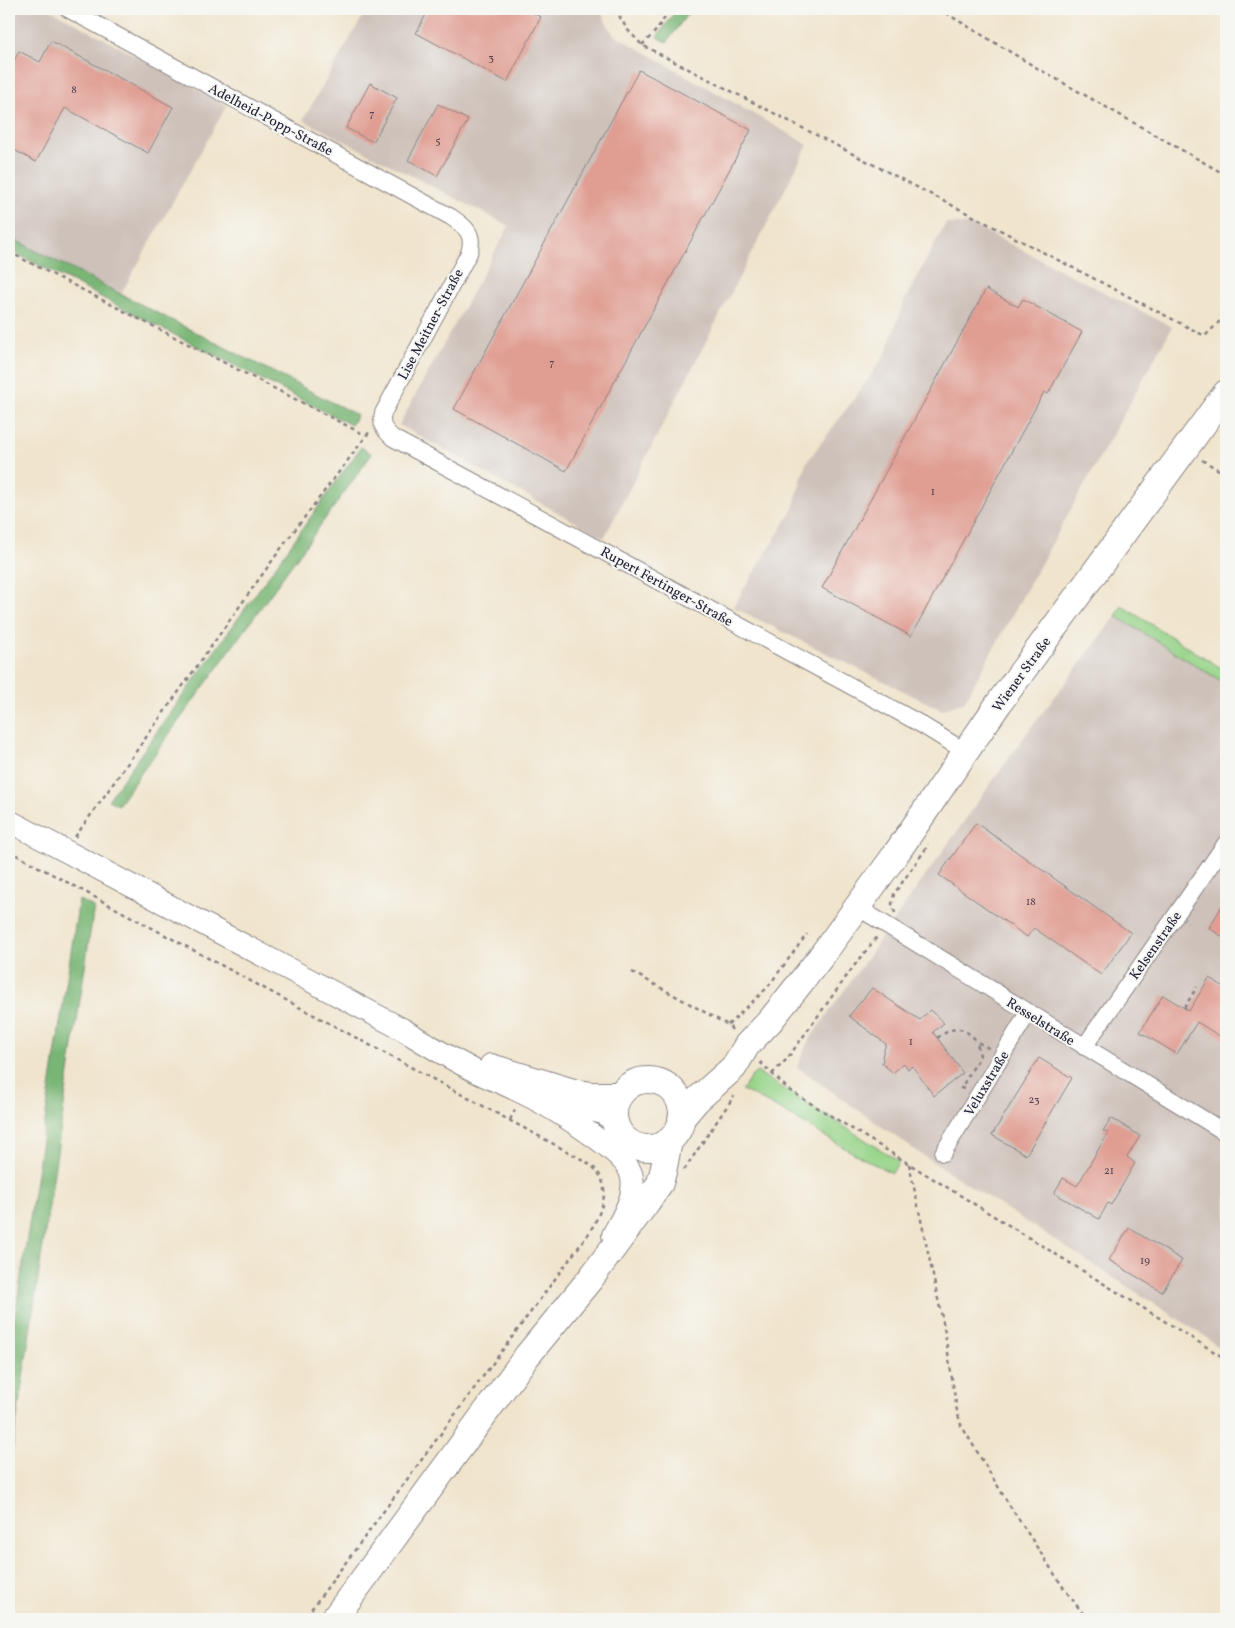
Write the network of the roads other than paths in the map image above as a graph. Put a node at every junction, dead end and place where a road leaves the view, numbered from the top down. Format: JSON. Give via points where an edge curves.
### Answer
{"nodes":[{"id":1,"x":68,"y":9,"type":"edge"},
{"id":2,"x":470,"y":234,"type":"joint"},
{"id":3,"x":1226,"y":393,"type":"edge"},
{"id":4,"x":382,"y":419,"type":"joint"},
{"id":5,"x":966,"y":752,"type":"junction"},
{"id":6,"x":9,"y":821,"type":"edge"},
{"id":7,"x":1226,"y":843,"type":"edge"},
{"id":8,"x":857,"y":907,"type":"junction"},
{"id":9,"x":1028,"y":1013,"type":"junction"},
{"id":10,"x":402,"y":1029,"type":"junction"},
{"id":11,"x":747,"y":1045,"type":"junction"},
{"id":12,"x":1084,"y":1047,"type":"junction"},
{"id":13,"x":669,"y":1088,"type":"junction"},
{"id":14,"x":524,"y":1093,"type":"junction"},
{"id":15,"x":621,"y":1093,"type":"junction"},
{"id":16,"x":614,"y":1120,"type":"junction"},
{"id":17,"x":675,"y":1130,"type":"junction"},
{"id":18,"x":1226,"y":1133,"type":"edge"},
{"id":19,"x":638,"y":1147,"type":"junction"},
{"id":20,"x":943,"y":1153,"type":"dead end"},
{"id":21,"x":647,"y":1202,"type":"junction"},
{"id":22,"x":591,"y":1278,"type":"junction"},
{"id":23,"x":334,"y":1619,"type":"edge"}],
"edges":[{"from":1,"to":2,"type":"street","name":"Adelheid-Popp-Straße","via":[[452,217]]},
{"from":2,"to":4,"type":"street","name":"Lise Meitner-Straße","via":[[472,244],[469,253]]},
{"from":3,"to":5,"type":"main road","name":"Wiener Straße"},
{"from":4,"to":5,"type":"street","name":"Rupert Fertinger-Straße","via":[[386,432],[393,438]]},
{"from":5,"to":8,"type":"main road","name":"Wiener Straße"},
{"from":6,"to":10,"type":"main road"},
{"from":7,"to":12,"type":"street","name":"Kelsenstraße"},
{"from":8,"to":9,"type":"street","name":"Resselstraße"},
{"from":8,"to":11,"type":"main road","name":"Wiener Straße","via":[[770,1021]]},
{"from":9,"to":12,"type":"street","name":"Resselstraße"},
{"from":9,"to":20,"type":"street","name":"Veluxstraße"},
{"from":10,"to":14,"type":"main road"},
{"from":10,"to":15,"type":"main road","via":[[554,1085],[591,1093]]},
{"from":11,"to":13,"type":"main road","via":[[697,1079]]},
{"from":11,"to":17,"type":"main road","via":[[734,1067],[697,1100]]},
{"from":12,"to":18,"type":"street","name":"Resselstraße"},
{"from":13,"to":15,"type":"main road","via":[[648,1080],[633,1084]]},
{"from":13,"to":17,"type":"main road","via":[[680,1104]]},
{"from":14,"to":16,"type":"main road","via":[[602,1113]]},
{"from":14,"to":22,"type":"main road","via":[[609,1147],[630,1171],[630,1201]]},
{"from":15,"to":16,"type":"main road","via":[[616,1101]]},
{"from":16,"to":19,"type":"main road","via":[[625,1140]]},
{"from":17,"to":19,"type":"main road","via":[[653,1148]]},
{"from":17,"to":21,"type":"main road","via":[[660,1183]]},
{"from":19,"to":21,"type":"main road","via":[[647,1168]]},
{"from":21,"to":22,"type":"main road"},
{"from":22,"to":23,"type":"main road","via":[[527,1356]]}]}
